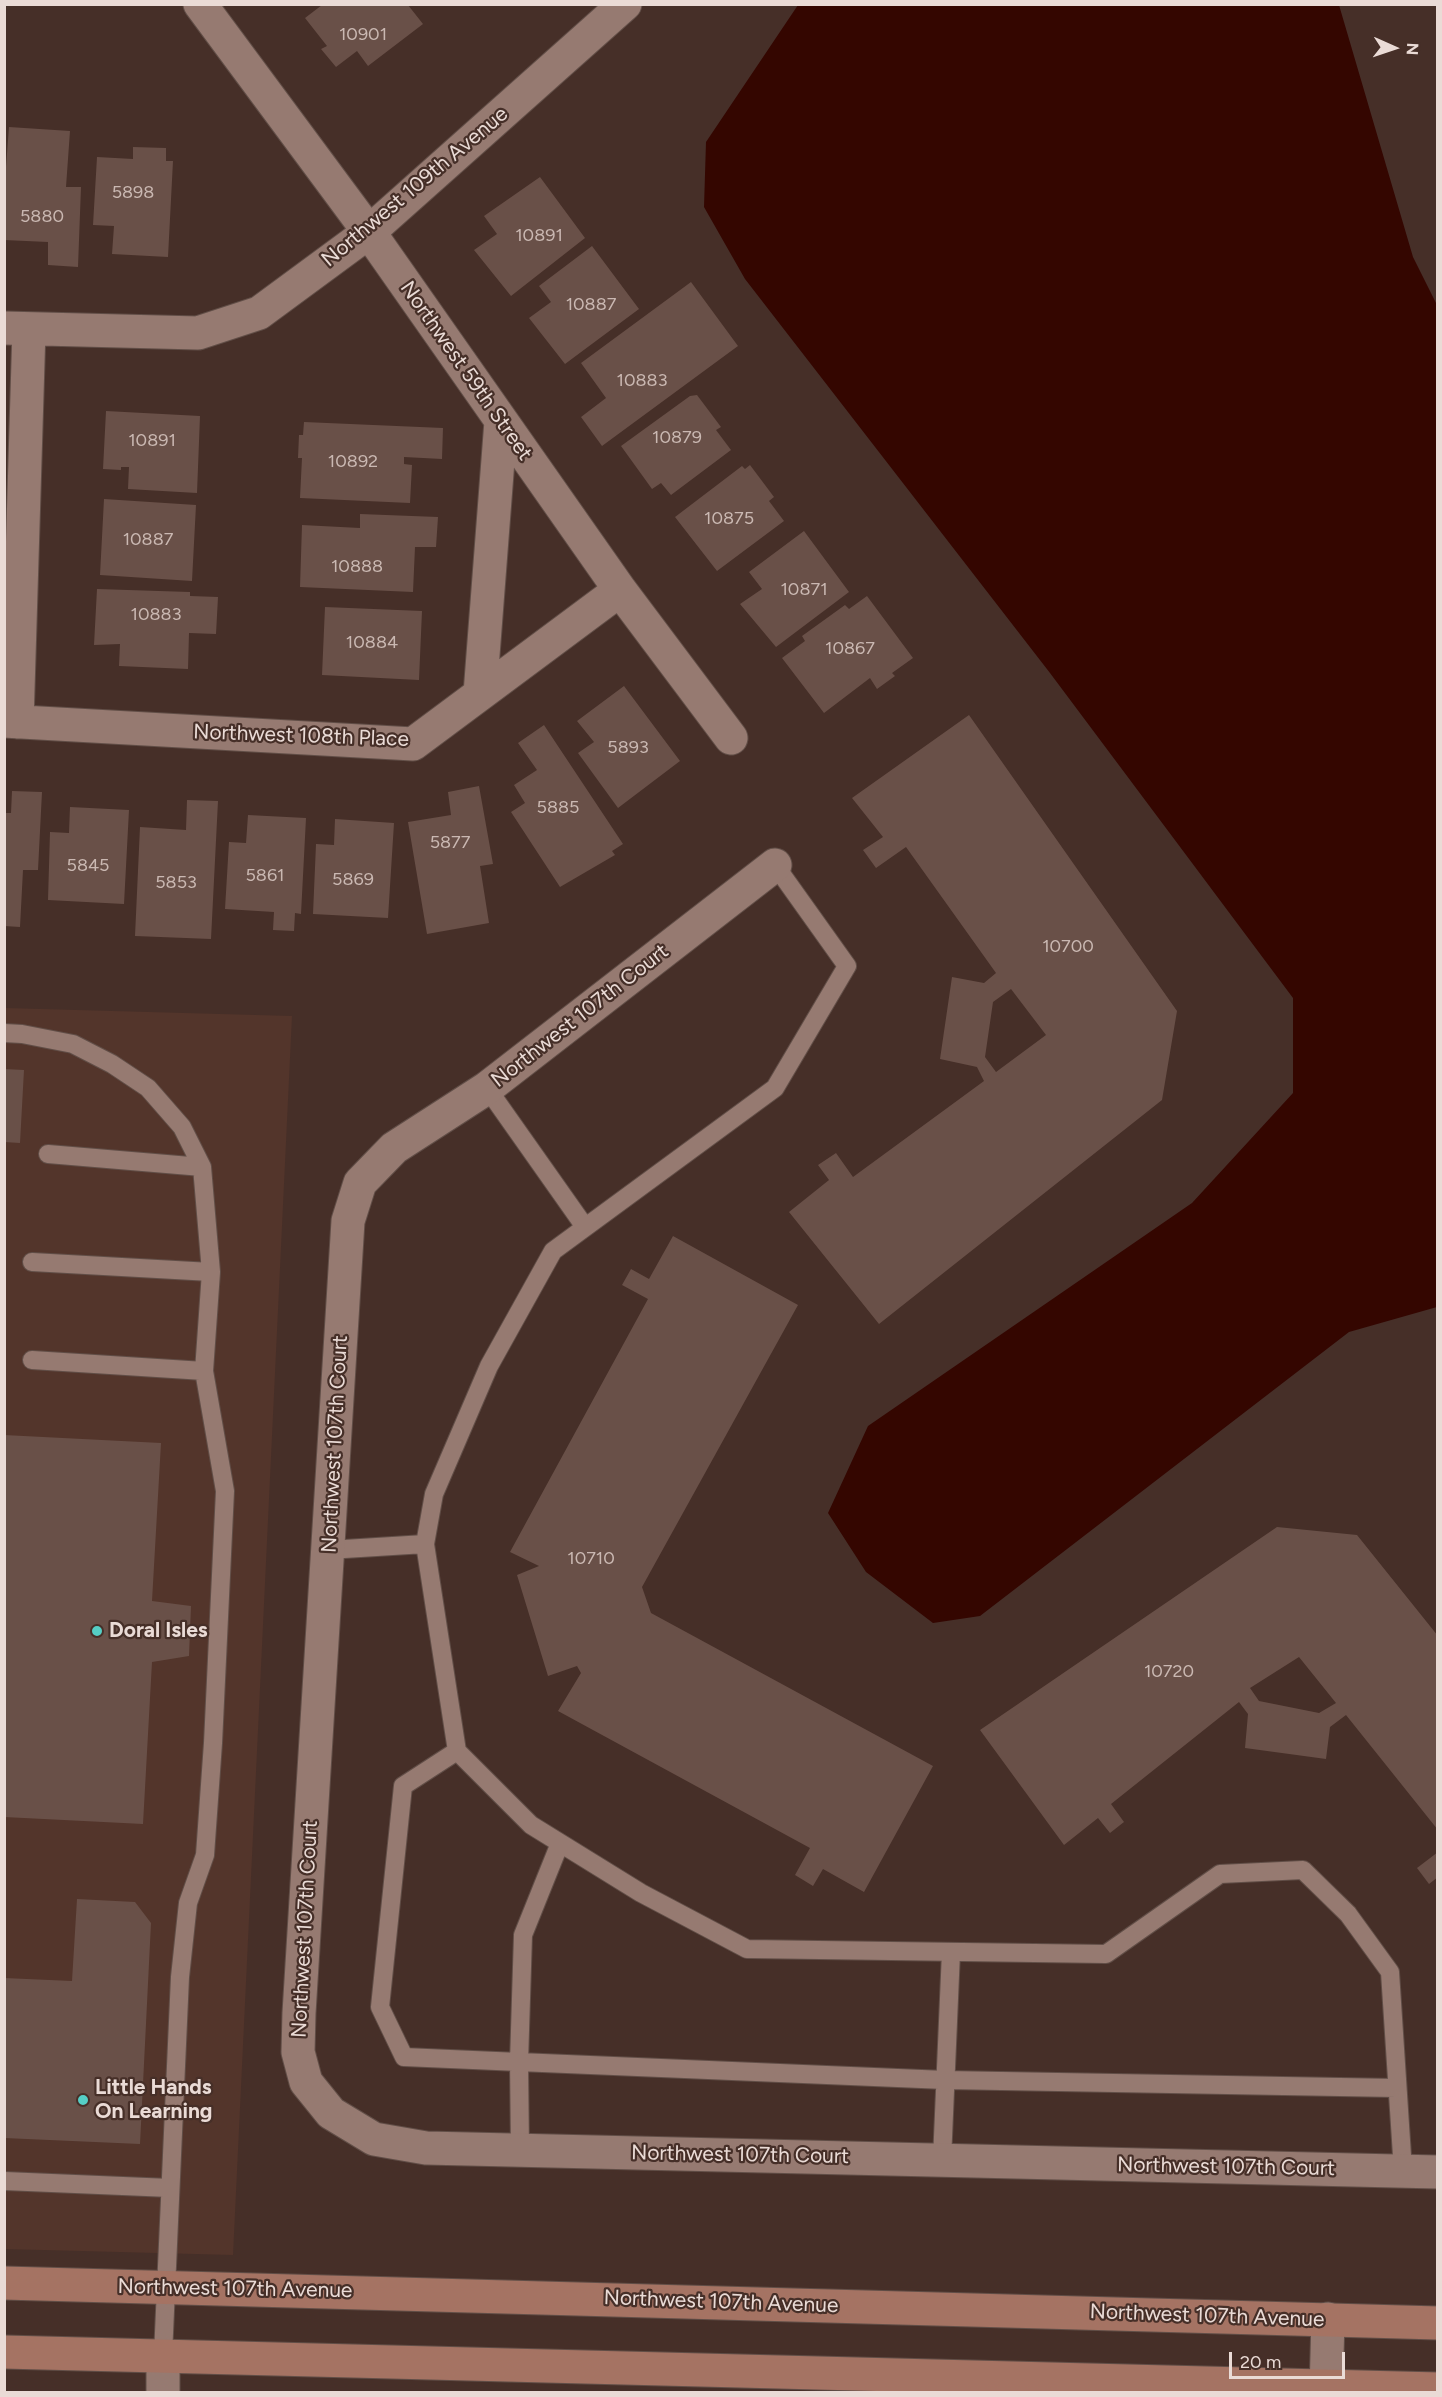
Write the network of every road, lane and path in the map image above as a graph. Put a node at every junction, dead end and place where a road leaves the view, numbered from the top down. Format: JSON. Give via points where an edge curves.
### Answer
{"nodes":[{"id":1,"x":200,"y":4,"type":"edge"},
{"id":2,"x":625,"y":4,"type":"edge"},
{"id":3,"x":369,"y":232,"type":"junction"},
{"id":4,"x":17,"y":329,"type":"edge"},
{"id":5,"x":501,"y":421,"type":"junction"},
{"id":6,"x":620,"y":590,"type":"junction"},
{"id":7,"x":480,"y":694,"type":"junction"},
{"id":8,"x":11,"y":721,"type":"edge"},
{"id":9,"x":731,"y":738,"type":"dead end"},
{"id":10,"x":775,"y":865,"type":"joint"},
{"id":11,"x":4,"y":1033,"type":"edge"},
{"id":12,"x":487,"y":1088,"type":"junction"},
{"id":13,"x":48,"y":1154,"type":"dead end"},
{"id":14,"x":202,"y":1167,"type":"junction"},
{"id":15,"x":585,"y":1227,"type":"junction"},
{"id":16,"x":32,"y":1262,"type":"dead end"},
{"id":17,"x":211,"y":1272,"type":"junction"},
{"id":18,"x":32,"y":1360,"type":"dead end"},
{"id":19,"x":204,"y":1371,"type":"junction"},
{"id":20,"x":425,"y":1544,"type":"junction"},
{"id":21,"x":328,"y":1550,"type":"junction"},
{"id":22,"x":458,"y":1751,"type":"junction"},
{"id":23,"x":560,"y":1843,"type":"junction"},
{"id":24,"x":951,"y":1952,"type":"junction"},
{"id":25,"x":519,"y":2062,"type":"junction"},
{"id":26,"x":945,"y":2080,"type":"junction"},
{"id":27,"x":1396,"y":2088,"type":"junction"},
{"id":28,"x":520,"y":2151,"type":"junction"},
{"id":29,"x":942,"y":2160,"type":"junction"},
{"id":30,"x":1403,"y":2171,"type":"junction"},
{"id":31,"x":1437,"y":2172,"type":"edge"},
{"id":32,"x":4,"y":2181,"type":"edge"},
{"id":33,"x":170,"y":2188,"type":"junction"},
{"id":34,"x":4,"y":2283,"type":"edge"},
{"id":35,"x":166,"y":2287,"type":"junction"},
{"id":36,"x":1328,"y":2319,"type":"junction"},
{"id":37,"x":1437,"y":2323,"type":"edge"},
{"id":38,"x":4,"y":2352,"type":"edge"},
{"id":39,"x":163,"y":2355,"type":"junction"},
{"id":40,"x":1326,"y":2389,"type":"edge"},
{"id":41,"x":1437,"y":2389,"type":"edge"},
{"id":42,"x":163,"y":2392,"type":"edge"}],
"edges":[{"from":1,"to":3,"type":"street","name":"Northwest 59th Street"},
{"from":2,"to":3,"type":"street","name":"Northwest 109th Avenue"},
{"from":3,"to":4,"type":"street","name":"Northwest 109th Avenue","via":[[260,313],[198,333]]},
{"from":3,"to":5,"type":"street","name":"Northwest 59th Street"},
{"from":4,"to":8,"type":"street"},
{"from":5,"to":6,"type":"street","name":"Northwest 59th Street"},
{"from":5,"to":7,"type":"street"},
{"from":6,"to":7,"type":"street","name":"Northwest 108th Place"},
{"from":6,"to":9,"type":"street","name":"Northwest 59th Street"},
{"from":7,"to":8,"type":"street","name":"Northwest 108th Place","via":[[413,744]]},
{"from":10,"to":12,"type":"street","name":"Northwest 107th Court"},
{"from":10,"to":15,"type":"lane","via":[[848,966],[775,1088]]},
{"from":11,"to":14,"type":"lane","via":[[73,1044],[148,1088],[182,1127]]},
{"from":12,"to":15,"type":"lane"},
{"from":12,"to":21,"type":"street","name":"Northwest 107th Court","via":[[394,1148],[360,1183],[348,1221]]},
{"from":13,"to":14,"type":"lane"},
{"from":14,"to":17,"type":"lane"},
{"from":15,"to":20,"type":"lane","via":[[553,1251],[489,1366],[434,1494]]},
{"from":16,"to":17,"type":"lane"},
{"from":17,"to":19,"type":"lane"},
{"from":18,"to":19,"type":"lane"},
{"from":19,"to":33,"type":"lane","via":[[225,1491],[205,1855],[188,1903],[180,1977]]},
{"from":20,"to":21,"type":"lane"},
{"from":20,"to":22,"type":"lane"},
{"from":21,"to":28,"type":"street","name":"Northwest 107th Court","via":[[299,2013],[298,2052],[306,2082],[331,2114],[374,2139],[426,2148]]},
{"from":22,"to":23,"type":"lane","via":[[531,1825]]},
{"from":22,"to":25,"type":"lane","via":[[402,1786],[380,2007],[404,2057]]},
{"from":23,"to":24,"type":"lane","via":[[641,1893],[747,1949]]},
{"from":23,"to":25,"type":"lane","via":[[523,1935]]},
{"from":24,"to":26,"type":"lane"},
{"from":24,"to":27,"type":"lane","via":[[1106,1954],[1220,1874],[1303,1869],[1348,1914],[1390,1972]]},
{"from":25,"to":26,"type":"lane"},
{"from":25,"to":28,"type":"lane"},
{"from":26,"to":27,"type":"lane"},
{"from":26,"to":29,"type":"lane"},
{"from":27,"to":30,"type":"lane"},
{"from":28,"to":29,"type":"street","name":"Northwest 107th Court"},
{"from":29,"to":30,"type":"street","name":"Northwest 107th Court"},
{"from":30,"to":31,"type":"street","name":"Northwest 107th Court"},
{"from":32,"to":33,"type":"lane"},
{"from":33,"to":35,"type":"lane"},
{"from":34,"to":35,"type":"main road","name":"Northwest 107th Avenue"},
{"from":35,"to":36,"type":"main road","name":"Northwest 107th Avenue"},
{"from":35,"to":39,"type":"lane"},
{"from":36,"to":37,"type":"main road","name":"Northwest 107th Avenue"},
{"from":36,"to":40,"type":"street"},
{"from":38,"to":39,"type":"main road"},
{"from":39,"to":40,"type":"main road"},
{"from":39,"to":42,"type":"street"},
{"from":40,"to":41,"type":"main road"}]}
